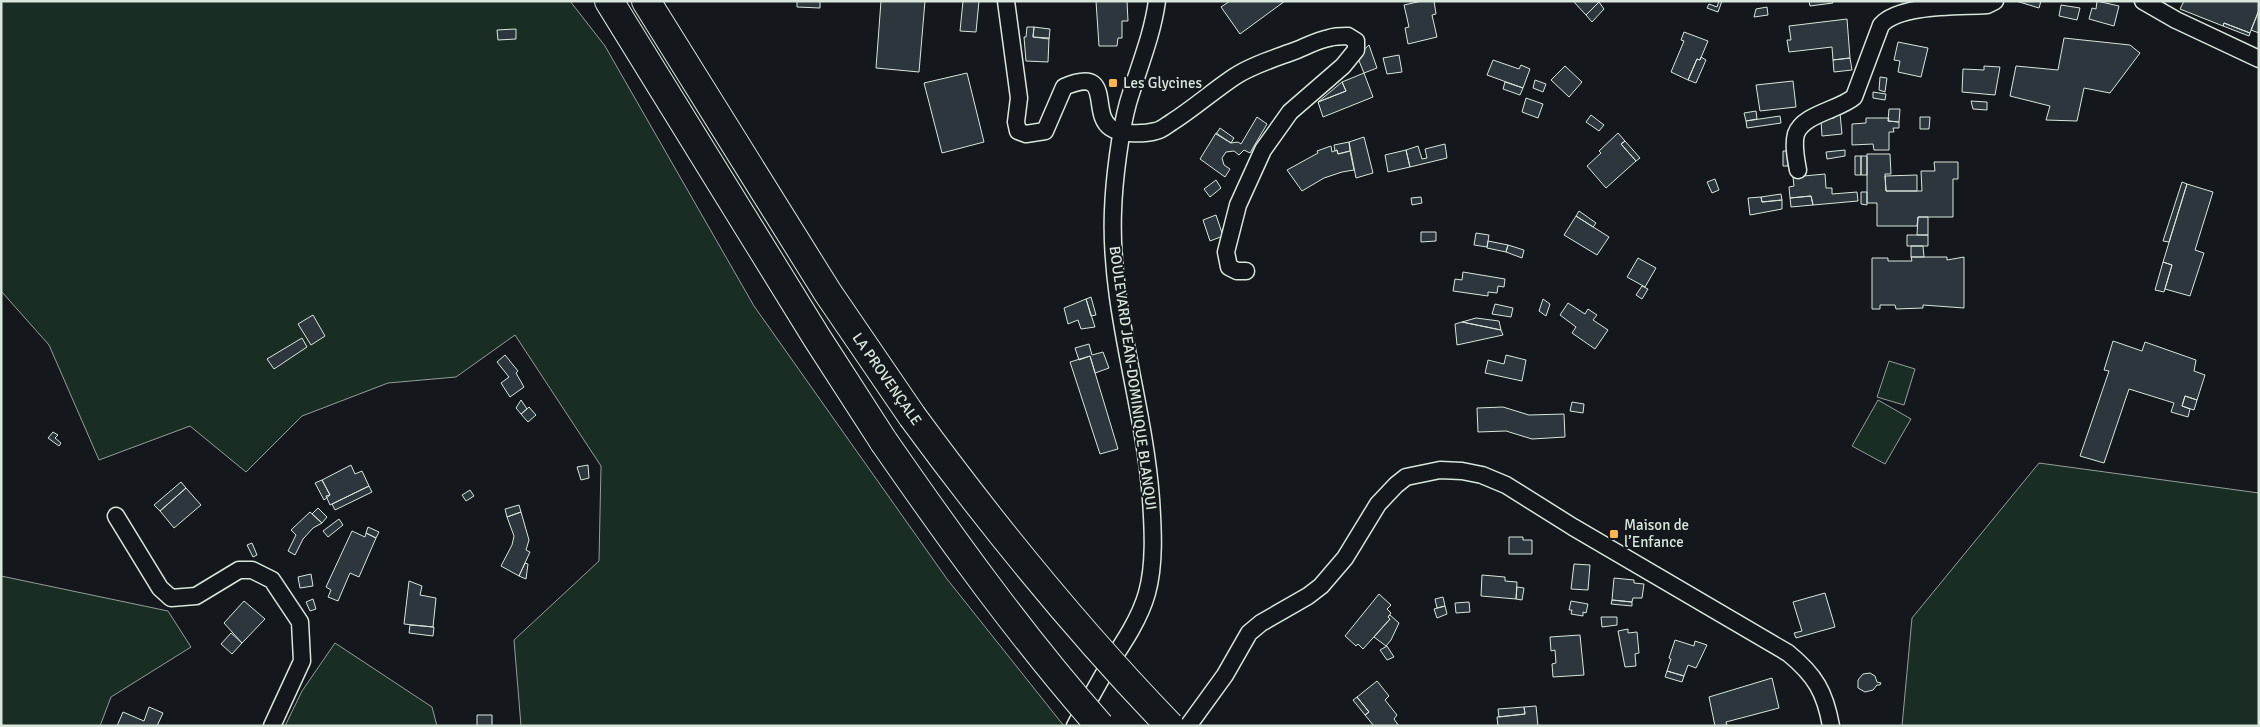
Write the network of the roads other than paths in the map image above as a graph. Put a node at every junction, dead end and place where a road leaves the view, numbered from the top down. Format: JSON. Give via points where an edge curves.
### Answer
{"nodes":[{"id":1,"x":609,"y":1,"type":"edge"},
{"id":2,"x":646,"y":1,"type":"edge"},
{"id":3,"x":1006,"y":1,"type":"edge"},
{"id":4,"x":1157,"y":1,"type":"edge"},
{"id":5,"x":1995,"y":1,"type":"edge"},
{"id":6,"x":2143,"y":1,"type":"edge"},
{"id":7,"x":2259,"y":59,"type":"edge"},
{"id":8,"x":1122,"y":132,"type":"junction"},
{"id":9,"x":1798,"y":170,"type":"dead end"},
{"id":10,"x":1246,"y":271,"type":"dead end"},
{"id":11,"x":116,"y":516,"type":"dead end"},
{"id":12,"x":272,"y":726,"type":"edge"},
{"id":13,"x":1075,"y":726,"type":"edge"},
{"id":14,"x":1100,"y":726,"type":"edge"},
{"id":15,"x":1170,"y":726,"type":"edge"},
{"id":16,"x":1188,"y":726,"type":"edge"},
{"id":17,"x":1831,"y":726,"type":"edge"}],
"edges":[{"from":1,"to":14,"type":"highway","bridge":true,"via":[[884,442],[1008,615]]},
{"from":2,"to":15,"type":"highway","name":"LA PROVENÇALE","bridge":true,"via":[[828,293],[912,416],[1011,546],[1122,676]]},
{"from":3,"to":8,"type":"street","via":[[1019,98],[1018,131],[1026,134],[1045,131],[1064,87],[1086,81],[1100,95],[1104,122]]},
{"from":4,"to":8,"type":"street","name":"BOULEVARD JEAN-DOMINIQUE BLANQUI"},
{"from":5,"to":9,"type":"street","via":[[1987,5],[1911,12],[1887,19],[1881,26],[1854,97],[1802,125],[1796,134]]},
{"from":6,"to":7,"type":"street"},
{"from":8,"to":10,"type":"street","via":[[1158,131],[1195,108],[1235,76],[1328,38],[1348,36],[1356,41],[1356,50],[1343,66],[1290,112],[1263,150],[1238,205],[1226,252],[1228,267]]},
{"from":8,"to":13,"type":"street","name":"BOULEVARD JEAN-DOMINIQUE BLANQUI","via":[[1113,211],[1114,252],[1150,482],[1151,564],[1147,593],[1136,618]]},
{"from":11,"to":12,"type":"street","via":[[160,588],[171,598],[196,596],[239,570],[252,570],[272,580],[300,622],[302,661]]},
{"from":16,"to":17,"type":"street","via":[[1225,675],[1249,633],[1260,622],[1322,586],[1345,558],[1378,504],[1396,485],[1406,477],[1440,470],[1482,475],[1506,485],[1788,653],[1817,682]]}]}
